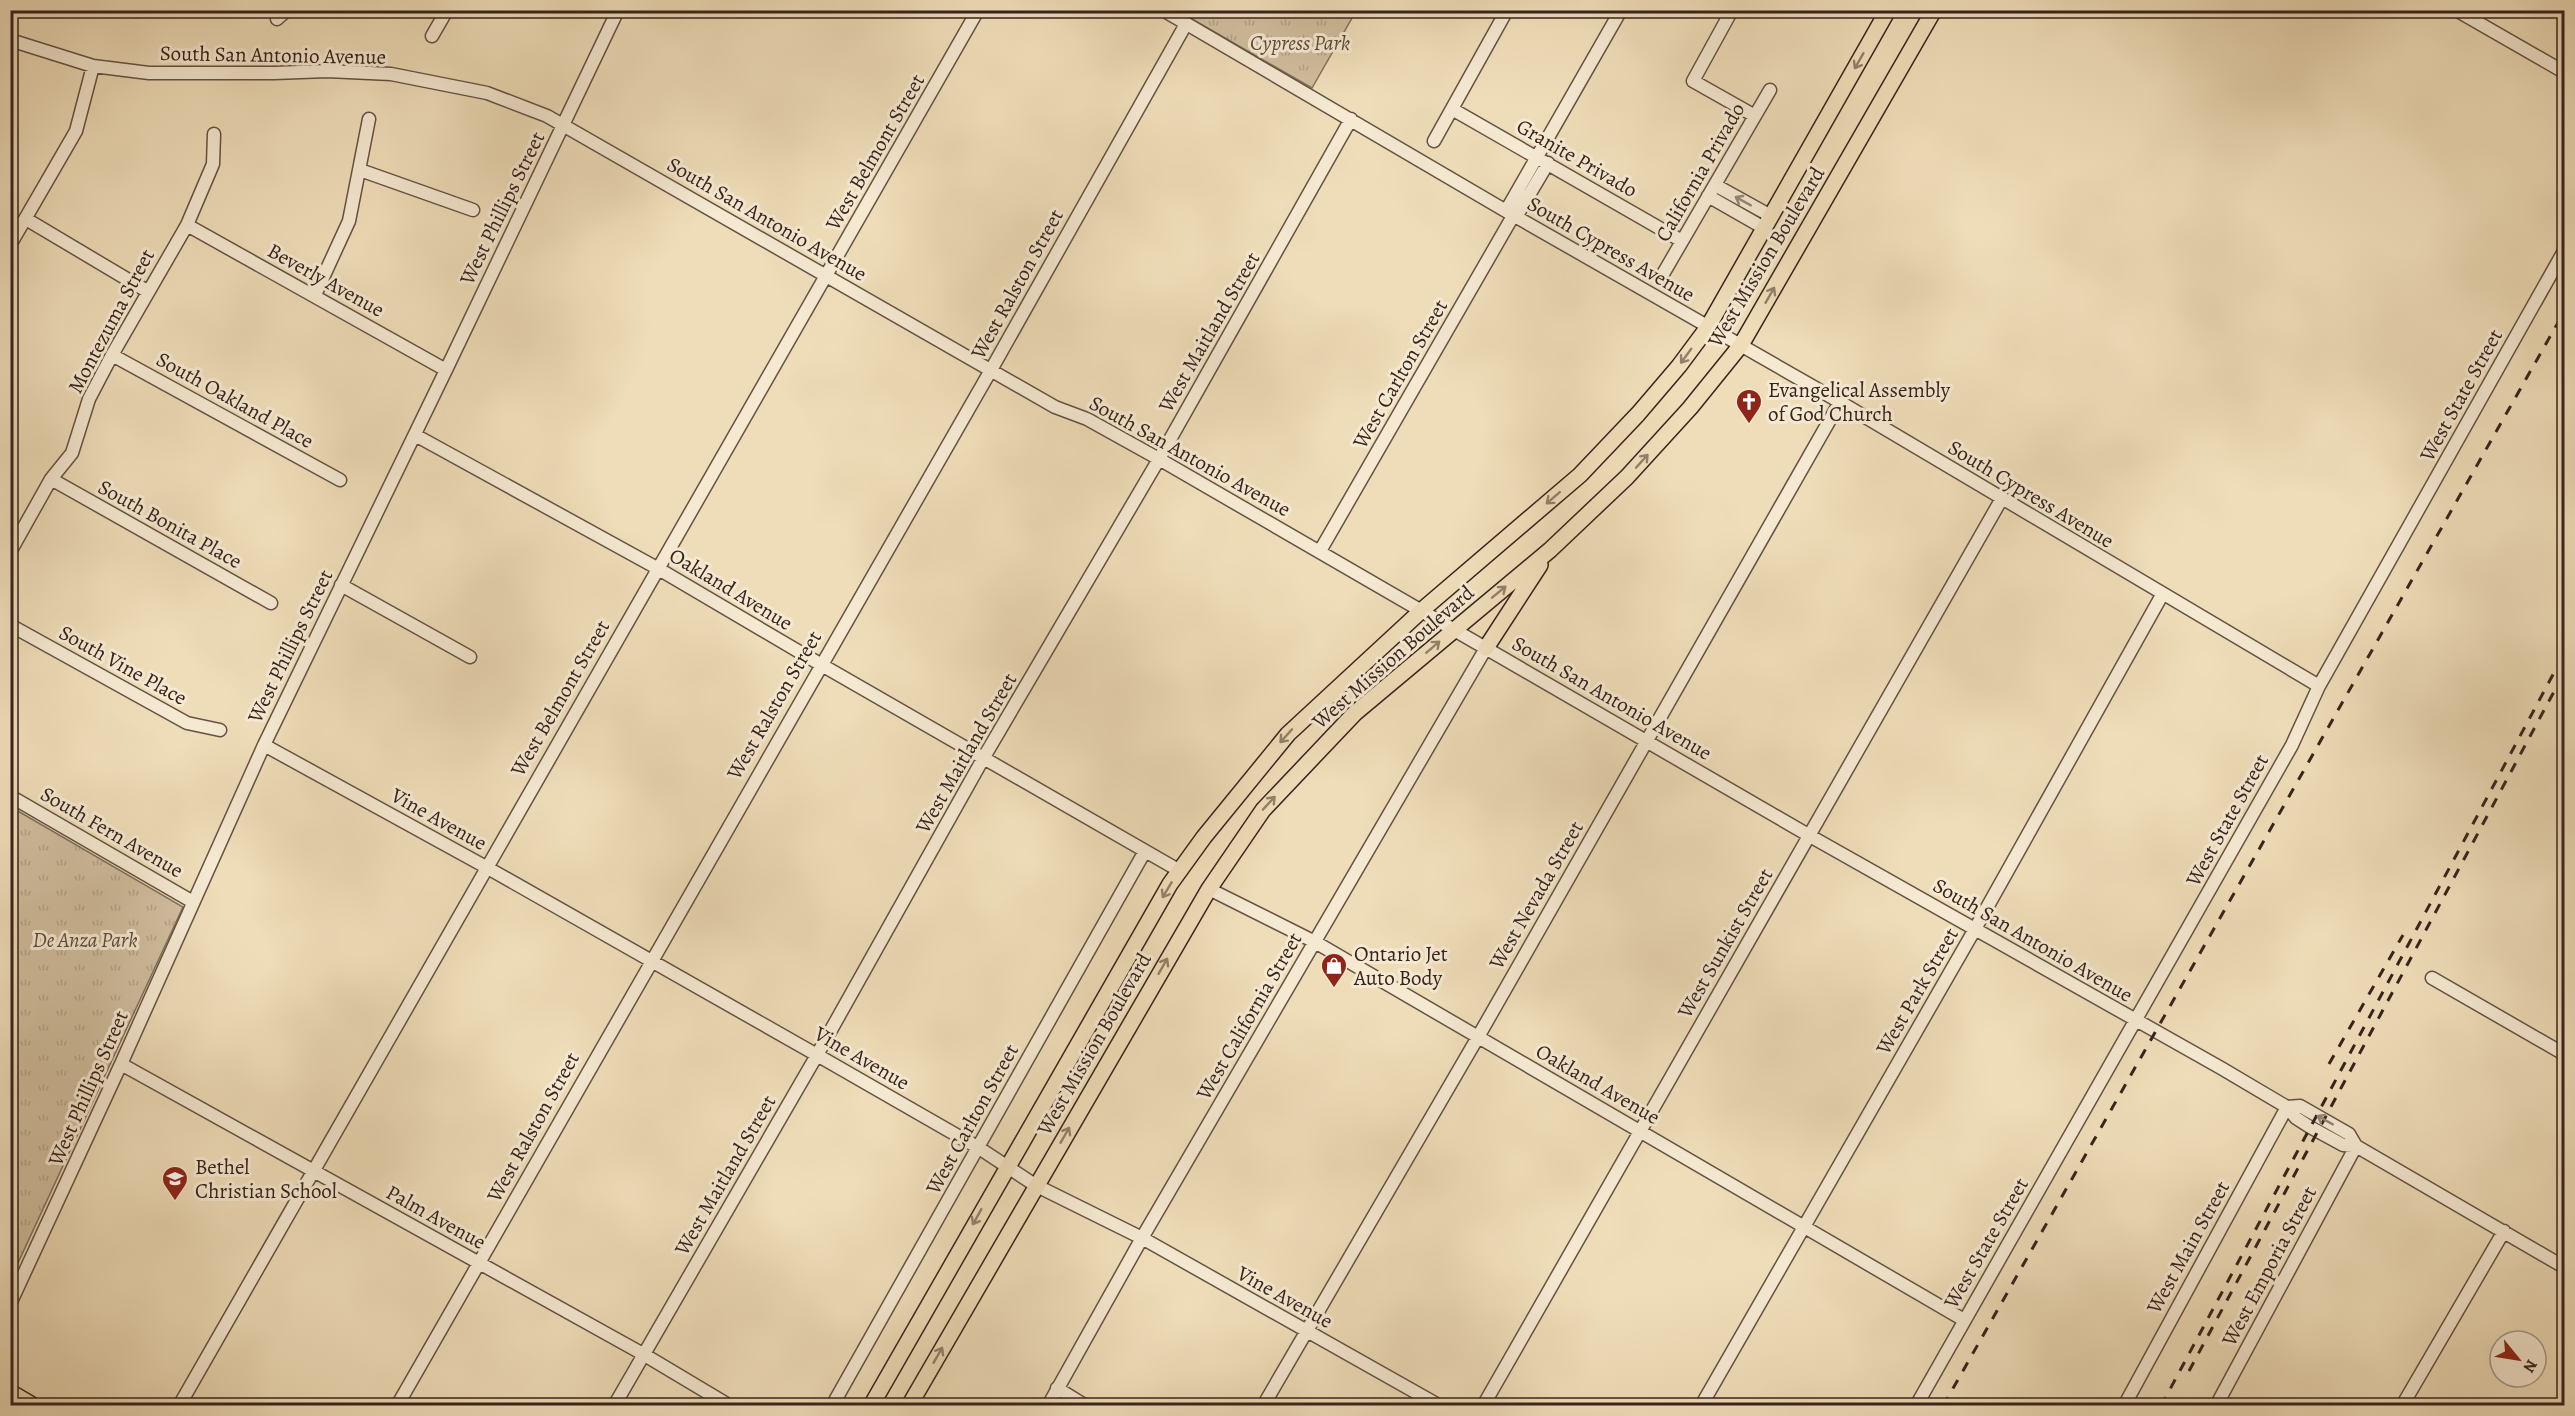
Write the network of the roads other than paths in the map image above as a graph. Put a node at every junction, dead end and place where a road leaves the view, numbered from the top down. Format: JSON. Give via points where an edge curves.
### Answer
{"nodes":[{"id":1,"x":287,"y":10,"type":"edge"},
{"id":2,"x":447,"y":10,"type":"edge"},
{"id":3,"x":618,"y":10,"type":"edge"},
{"id":4,"x":978,"y":10,"type":"edge"},
{"id":5,"x":1163,"y":10,"type":"edge"},
{"id":6,"x":1507,"y":10,"type":"edge"},
{"id":7,"x":1621,"y":10,"type":"edge"},
{"id":8,"x":1732,"y":10,"type":"edge"},
{"id":9,"x":1888,"y":10,"type":"edge"},
{"id":10,"x":1934,"y":10,"type":"edge"},
{"id":11,"x":2456,"y":10,"type":"edge"},
{"id":12,"x":277,"y":19,"type":"dead end"},
{"id":13,"x":1186,"y":24,"type":"junction"},
{"id":14,"x":432,"y":36,"type":"dead end"},
{"id":15,"x":10,"y":40,"type":"edge"},
{"id":16,"x":93,"y":66,"type":"junction"},
{"id":17,"x":2565,"y":72,"type":"edge"},
{"id":18,"x":1770,"y":90,"type":"dead end"},
{"id":19,"x":1452,"y":109,"type":"junction"},
{"id":20,"x":1755,"y":116,"type":"junction"},
{"id":21,"x":369,"y":119,"type":"dead end"},
{"id":22,"x":1351,"y":119,"type":"junction"},
{"id":23,"x":564,"y":126,"type":"junction"},
{"id":24,"x":214,"y":134,"type":"dead end"},
{"id":25,"x":1434,"y":141,"type":"dead end"},
{"id":26,"x":1542,"y":160,"type":"junction"},
{"id":27,"x":360,"y":170,"type":"junction"},
{"id":28,"x":1712,"y":190,"type":"junction"},
{"id":29,"x":473,"y":210,"type":"dead end"},
{"id":30,"x":1512,"y":215,"type":"junction"},
{"id":31,"x":26,"y":219,"type":"junction"},
{"id":32,"x":1767,"y":222,"type":"junction"},
{"id":33,"x":187,"y":225,"type":"junction"},
{"id":34,"x":1683,"y":241,"type":"junction"},
{"id":35,"x":10,"y":245,"type":"edge"},
{"id":36,"x":2565,"y":251,"type":"edge"},
{"id":37,"x":1663,"y":274,"type":"dead end"},
{"id":38,"x":828,"y":276,"type":"junction"},
{"id":39,"x":147,"y":291,"type":"junction"},
{"id":40,"x":315,"y":295,"type":"junction"},
{"id":41,"x":1708,"y":327,"type":"junction"},
{"id":42,"x":1741,"y":345,"type":"junction"},
{"id":43,"x":111,"y":355,"type":"junction"},
{"id":44,"x":446,"y":370,"type":"junction"},
{"id":45,"x":991,"y":370,"type":"junction"},
{"id":46,"x":1840,"y":402,"type":"junction"},
{"id":47,"x":415,"y":435,"type":"junction"},
{"id":48,"x":1159,"y":459,"type":"junction"},
{"id":49,"x":51,"y":479,"type":"junction"},
{"id":50,"x":340,"y":480,"type":"dead end"},
{"id":51,"x":2001,"y":500,"type":"junction"},
{"id":52,"x":1550,"y":550,"type":"junction"},
{"id":53,"x":1320,"y":551,"type":"junction"},
{"id":54,"x":10,"y":552,"type":"edge"},
{"id":55,"x":657,"y":567,"type":"junction"},
{"id":56,"x":341,"y":585,"type":"junction"},
{"id":57,"x":2162,"y":595,"type":"junction"},
{"id":58,"x":271,"y":603,"type":"dead end"},
{"id":59,"x":1421,"y":611,"type":"junction"},
{"id":60,"x":10,"y":625,"type":"edge"},
{"id":61,"x":1454,"y":630,"type":"junction"},
{"id":62,"x":1486,"y":648,"type":"junction"},
{"id":63,"x":470,"y":657,"type":"dead end"},
{"id":64,"x":820,"y":664,"type":"junction"},
{"id":65,"x":2319,"y":686,"type":"junction"},
{"id":66,"x":220,"y":730,"type":"dead end"},
{"id":67,"x":1647,"y":740,"type":"junction"},
{"id":68,"x":264,"y":746,"type":"junction"},
{"id":69,"x":984,"y":757,"type":"junction"},
{"id":70,"x":10,"y":796,"type":"edge"},
{"id":71,"x":1810,"y":836,"type":"junction"},
{"id":72,"x":1145,"y":850,"type":"junction"},
{"id":73,"x":486,"y":867,"type":"junction"},
{"id":74,"x":1180,"y":871,"type":"junction"},
{"id":75,"x":1209,"y":888,"type":"junction"},
{"id":76,"x":193,"y":902,"type":"junction"},
{"id":77,"x":1975,"y":929,"type":"junction"},
{"id":78,"x":1315,"y":942,"type":"junction"},
{"id":79,"x":650,"y":961,"type":"junction"},
{"id":80,"x":2432,"y":978,"type":"dead end"},
{"id":81,"x":2136,"y":1020,"type":"junction"},
{"id":82,"x":1478,"y":1036,"type":"junction"},
{"id":83,"x":2565,"y":1054,"type":"edge"},
{"id":84,"x":817,"y":1055,"type":"junction"},
{"id":85,"x":121,"y":1064,"type":"junction"},
{"id":86,"x":2287,"y":1107,"type":"junction"},
{"id":87,"x":1639,"y":1130,"type":"junction"},
{"id":88,"x":2356,"y":1146,"type":"junction"},
{"id":89,"x":979,"y":1148,"type":"junction"},
{"id":90,"x":1006,"y":1166,"type":"junction"},
{"id":91,"x":313,"y":1170,"type":"junction"},
{"id":92,"x":1035,"y":1185,"type":"junction"},
{"id":93,"x":1803,"y":1228,"type":"junction"},
{"id":94,"x":2504,"y":1231,"type":"junction"},
{"id":95,"x":1142,"y":1238,"type":"junction"},
{"id":96,"x":479,"y":1263,"type":"junction"},
{"id":97,"x":2565,"y":1267,"type":"edge"},
{"id":98,"x":10,"y":1304,"type":"edge"},
{"id":99,"x":1964,"y":1320,"type":"junction"},
{"id":100,"x":1306,"y":1331,"type":"junction"},
{"id":101,"x":644,"y":1354,"type":"junction"},
{"id":102,"x":1058,"y":1388,"type":"junction"},
{"id":103,"x":10,"y":1392,"type":"edge"},
{"id":104,"x":34,"y":1406,"type":"edge"},
{"id":105,"x":179,"y":1406,"type":"edge"},
{"id":106,"x":397,"y":1406,"type":"edge"},
{"id":107,"x":614,"y":1406,"type":"edge"},
{"id":108,"x":730,"y":1406,"type":"edge"},
{"id":109,"x":832,"y":1406,"type":"edge"},
{"id":110,"x":870,"y":1406,"type":"edge"},
{"id":111,"x":909,"y":1406,"type":"edge"},
{"id":112,"x":1048,"y":1406,"type":"edge"},
{"id":113,"x":1086,"y":1406,"type":"edge"},
{"id":114,"x":1263,"y":1406,"type":"edge"},
{"id":115,"x":1440,"y":1406,"type":"edge"},
{"id":116,"x":1483,"y":1406,"type":"edge"},
{"id":117,"x":1701,"y":1406,"type":"edge"},
{"id":118,"x":1916,"y":1406,"type":"edge"},
{"id":119,"x":2124,"y":1406,"type":"edge"},
{"id":120,"x":2216,"y":1406,"type":"edge"},
{"id":121,"x":2402,"y":1406,"type":"edge"}],
"edges":[{"from":1,"to":12,"type":"street"},
{"from":2,"to":14,"type":"street"},
{"from":3,"to":23,"type":"street","name":"West Phillips Street"},
{"from":4,"to":38,"type":"street","name":"West Belmont Street"},
{"from":5,"to":13,"type":"street","name":"South Cypress Avenue"},
{"from":6,"to":19,"type":"street"},
{"from":7,"to":26,"type":"street","name":"West Carlton Street"},
{"from":8,"to":20,"type":"street","via":[[1693,81]]},
{"from":9,"to":32,"type":"main road","name":"West Mission Boulevard","one_way":true},
{"from":42,"to":10,"type":"main road","name":"West Mission Boulevard","one_way":true},
{"from":11,"to":17,"type":"street"},
{"from":13,"to":22,"type":"street","name":"South Cypress Avenue"},
{"from":13,"to":45,"type":"street","name":"West Ralston Street"},
{"from":15,"to":16,"type":"street","name":"South San Antonio Avenue"},
{"from":16,"to":23,"type":"street","name":"South San Antonio Avenue","via":[[149,73],[391,74],[487,93]]},
{"from":16,"to":31,"type":"street","via":[[76,131]]},
{"from":18,"to":20,"type":"street","name":"California Privado"},
{"from":19,"to":25,"type":"street"},
{"from":19,"to":26,"type":"street","name":"Granite Privado"},
{"from":20,"to":28,"type":"street","name":"California Privado"},
{"from":21,"to":27,"type":"street"},
{"from":22,"to":30,"type":"street","name":"South Cypress Avenue"},
{"from":22,"to":48,"type":"street","name":"West Maitland Street"},
{"from":23,"to":38,"type":"street","name":"South San Antonio Avenue"},
{"from":23,"to":44,"type":"street","name":"West Phillips Street"},
{"from":24,"to":33,"type":"street","name":"Montezuma Street","via":[[213,164]]},
{"from":26,"to":30,"type":"street","name":"West Carlton Street"},
{"from":26,"to":34,"type":"street","name":"Granite Privado"},
{"from":27,"to":29,"type":"street"},
{"from":27,"to":40,"type":"street","via":[[349,221]]},
{"from":28,"to":32,"type":"street"},
{"from":28,"to":34,"type":"street","name":"California Privado"},
{"from":30,"to":41,"type":"street","name":"South Cypress Avenue"},
{"from":30,"to":53,"type":"street","name":"West Carlton Street"},
{"from":31,"to":35,"type":"street"},
{"from":31,"to":39,"type":"street"},
{"from":32,"to":41,"type":"main road","name":"West Mission Boulevard"},
{"from":33,"to":39,"type":"street","name":"Montezuma Street"},
{"from":33,"to":40,"type":"street","name":"Beverly Avenue"},
{"from":34,"to":37,"type":"street","name":"California Privado"},
{"from":36,"to":65,"type":"street","name":"West State Street"},
{"from":38,"to":45,"type":"street","name":"South San Antonio Avenue"},
{"from":38,"to":55,"type":"street","name":"West Belmont Street"},
{"from":39,"to":43,"type":"street","name":"Montezuma Street"},
{"from":40,"to":44,"type":"street","name":"Beverly Avenue"},
{"from":41,"to":42,"type":"street","name":"South Cypress Avenue"},
{"from":41,"to":59,"type":"main road","name":"West Mission Boulevard","one_way":true,"via":[[1638,414],[1580,475]]},
{"from":42,"to":46,"type":"street","name":"South Cypress Avenue"},
{"from":52,"to":42,"type":"main road","name":"West Mission Boulevard","one_way":true,"via":[[1627,477]]},
{"from":43,"to":49,"type":"street","name":"Montezuma Street","via":[[89,399],[72,453]]},
{"from":43,"to":50,"type":"street","name":"South Oakland Place"},
{"from":44,"to":47,"type":"street","name":"West Phillips Street"},
{"from":45,"to":48,"type":"street","name":"South San Antonio Avenue"},
{"from":45,"to":64,"type":"street","name":"West Ralston Street"},
{"from":46,"to":51,"type":"street","name":"South Cypress Avenue"},
{"from":46,"to":67,"type":"street","name":"West Nevada Street"},
{"from":47,"to":55,"type":"street","name":"Oakland Avenue"},
{"from":47,"to":56,"type":"street","name":"West Phillips Street"},
{"from":48,"to":53,"type":"street","name":"South San Antonio Avenue"},
{"from":48,"to":69,"type":"street","name":"West Maitland Street"},
{"from":49,"to":54,"type":"street","name":"Montezuma Street"},
{"from":49,"to":58,"type":"street","name":"South Bonita Place"},
{"from":51,"to":57,"type":"street","name":"South Cypress Avenue"},
{"from":51,"to":71,"type":"street","name":"West Sunkist Street"},
{"from":61,"to":52,"type":"main road","name":"West Mission Boulevard","one_way":true},
{"from":52,"to":62,"type":"main road"},
{"from":53,"to":59,"type":"street","name":"South San Antonio Avenue"},
{"from":55,"to":64,"type":"street","name":"Oakland Avenue"},
{"from":55,"to":73,"type":"street","name":"West Belmont Street"},
{"from":56,"to":63,"type":"street"},
{"from":56,"to":68,"type":"street","name":"West Phillips Street"},
{"from":57,"to":65,"type":"street","name":"South Cypress Avenue"},
{"from":57,"to":77,"type":"street","name":"West Park Street"},
{"from":59,"to":61,"type":"street","name":"South San Antonio Avenue"},
{"from":59,"to":74,"type":"main road","name":"West Mission Boulevard","one_way":true,"via":[[1288,734]]},
{"from":60,"to":66,"type":"street","name":"South Vine Place","via":[[187,723]]},
{"from":61,"to":62,"type":"street","name":"South San Antonio Avenue"},
{"from":75,"to":61,"type":"main road","name":"West Mission Boulevard","one_way":true,"via":[[1263,810],[1316,753],[1354,713]]},
{"from":62,"to":67,"type":"street","name":"South San Antonio Avenue"},
{"from":62,"to":78,"type":"street","name":"West California Street"},
{"from":64,"to":69,"type":"street","name":"Oakland Avenue"},
{"from":64,"to":79,"type":"street","name":"West Ralston Street"},
{"from":65,"to":81,"type":"street","name":"West State Street","via":[[2292,745]]},
{"from":67,"to":71,"type":"street","name":"South San Antonio Avenue"},
{"from":67,"to":82,"type":"street","name":"West Nevada Street"},
{"from":68,"to":73,"type":"street","name":"Vine Avenue"},
{"from":68,"to":76,"type":"street","name":"West Phillips Street"},
{"from":69,"to":72,"type":"street","name":"Oakland Avenue"},
{"from":69,"to":84,"type":"street","name":"West Maitland Street"},
{"from":70,"to":76,"type":"street","name":"South Fern Avenue"},
{"from":71,"to":77,"type":"street","name":"South San Antonio Avenue"},
{"from":71,"to":87,"type":"street","name":"West Sunkist Street"},
{"from":72,"to":74,"type":"street","name":"Oakland Avenue"},
{"from":72,"to":89,"type":"street","name":"West Carlton Street"},
{"from":73,"to":79,"type":"street","name":"Vine Avenue"},
{"from":73,"to":91,"type":"street","name":"West Belmont Street"},
{"from":74,"to":90,"type":"main road","name":"West Mission Boulevard","one_way":true},
{"from":75,"to":78,"type":"street","name":"Oakland Avenue"},
{"from":92,"to":75,"type":"main road","name":"West Mission Boulevard","one_way":true},
{"from":76,"to":85,"type":"street","name":"West Phillips Street"},
{"from":77,"to":81,"type":"street","name":"South San Antonio Avenue"},
{"from":77,"to":93,"type":"street","name":"West Park Street"},
{"from":78,"to":82,"type":"street","name":"Oakland Avenue"},
{"from":78,"to":95,"type":"street","name":"West California Street"},
{"from":79,"to":84,"type":"street","name":"Vine Avenue"},
{"from":79,"to":96,"type":"street","name":"West Ralston Street"},
{"from":80,"to":83,"type":"street"},
{"from":81,"to":86,"type":"street","name":"South San Antonio Avenue"},
{"from":81,"to":99,"type":"street","name":"West State Street"},
{"from":82,"to":87,"type":"street","name":"Oakland Avenue"},
{"from":82,"to":100,"type":"street","name":"West Nevada Street"},
{"from":84,"to":89,"type":"street","name":"Vine Avenue"},
{"from":84,"to":101,"type":"street","name":"West Maitland Street"},
{"from":85,"to":91,"type":"street","name":"Palm Avenue"},
{"from":85,"to":98,"type":"street","name":"West Phillips Street"},
{"from":86,"to":88,"type":"street","name":"South San Antonio Avenue","via":[[2296,1118],[2318,1131],[2343,1145]]},
{"from":86,"to":119,"type":"street","name":"West Main Street"},
{"from":87,"to":93,"type":"street","name":"Oakland Avenue"},
{"from":87,"to":116,"type":"street","name":"West Sunkist Street"},
{"from":88,"to":94,"type":"street","name":"South San Antonio Avenue"},
{"from":88,"to":120,"type":"street","name":"West Emporia Street"},
{"from":89,"to":90,"type":"street","name":"Vine Avenue"},
{"from":89,"to":109,"type":"street","name":"West Carlton Street"},
{"from":90,"to":92,"type":"street","name":"Vine Avenue"},
{"from":90,"to":110,"type":"main road","name":"West Mission Boulevard","one_way":true},
{"from":91,"to":96,"type":"street","name":"Palm Avenue"},
{"from":91,"to":105,"type":"street","name":"West Belmont Street"},
{"from":92,"to":95,"type":"street","name":"Vine Avenue"},
{"from":111,"to":92,"type":"main road","name":"West Mission Boulevard","one_way":true},
{"from":93,"to":99,"type":"street","name":"Oakland Avenue"},
{"from":93,"to":117,"type":"street","name":"West Park Street"},
{"from":94,"to":97,"type":"street","name":"South San Antonio Avenue"},
{"from":94,"to":121,"type":"street"},
{"from":95,"to":100,"type":"street","name":"Vine Avenue"},
{"from":95,"to":102,"type":"street","name":"West California Street"},
{"from":96,"to":101,"type":"street","name":"Palm Avenue"},
{"from":96,"to":106,"type":"street","name":"West Ralston Street"},
{"from":99,"to":118,"type":"street","name":"West State Street"},
{"from":100,"to":114,"type":"street","name":"West Nevada Street"},
{"from":100,"to":115,"type":"street","name":"Vine Avenue"},
{"from":101,"to":107,"type":"street","name":"West Maitland Street"},
{"from":101,"to":108,"type":"street","name":"Palm Avenue"},
{"from":102,"to":112,"type":"street","name":"West California Street"},
{"from":102,"to":113,"type":"street"},
{"from":103,"to":104,"type":"main road"}]}
